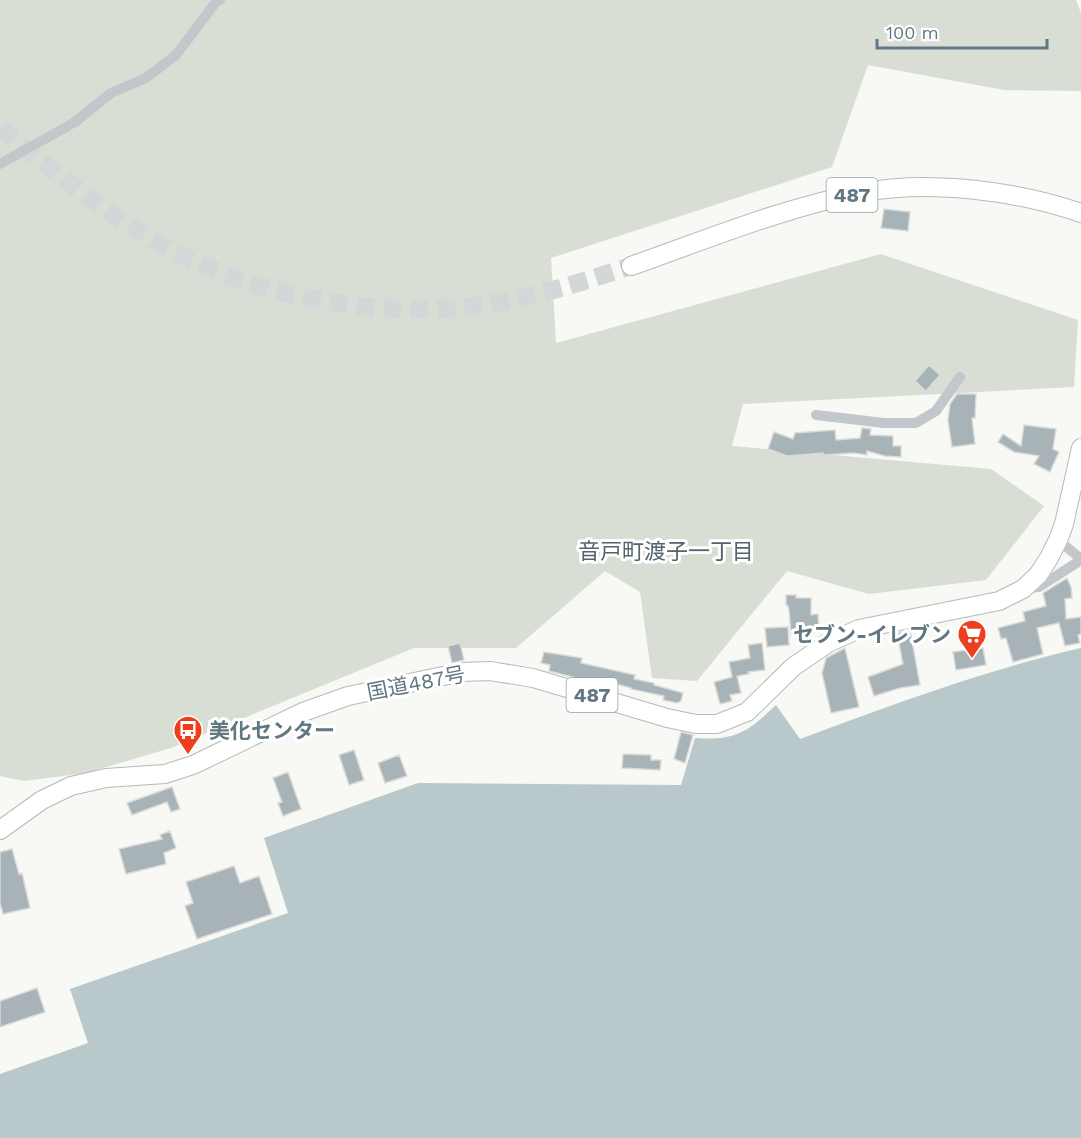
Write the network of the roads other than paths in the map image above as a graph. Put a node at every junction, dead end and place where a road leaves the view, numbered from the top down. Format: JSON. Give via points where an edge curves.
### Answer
{"nodes":[{"id":1,"x":220,"y":0,"type":"edge"},
{"id":2,"x":0,"y":164,"type":"edge"},
{"id":3,"x":1081,"y":213,"type":"edge"},
{"id":4,"x":631,"y":266,"type":"tunnel mouth"},
{"id":5,"x":960,"y":377,"type":"dead end"},
{"id":6,"x":816,"y":415,"type":"dead end"},
{"id":7,"x":1081,"y":448,"type":"edge"},
{"id":8,"x":1058,"y":540,"type":"junction"},
{"id":9,"x":1081,"y":559,"type":"edge"},
{"id":10,"x":1023,"y":589,"type":"junction"},
{"id":11,"x":0,"y":830,"type":"edge"}],
"edges":[{"from":1,"to":2,"type":"street","via":[[176,54],[146,78],[111,93],[75,122]]},
{"from":3,"to":4,"type":"highway","number":"487","via":[[1016,195],[958,189],[868,192],[788,211]]},
{"from":5,"to":6,"type":"street","via":[[936,411],[916,423]]},
{"from":7,"to":8,"type":"highway","name":"国道487号","number":"487"},
{"from":8,"to":9,"type":"street"},
{"from":8,"to":10,"type":"highway","name":"国道487号","number":"487","via":[[1038,575]]},
{"from":9,"to":10,"type":"street","via":[[1039,586]]},
{"from":10,"to":11,"type":"highway","name":"国道487号","number":"487","via":[[999,601],[860,629],[828,643],[793,667],[747,712],[717,724],[667,718],[533,678],[490,671],[462,672],[348,696],[165,774],[106,778],[71,786],[42,800]]}]}
